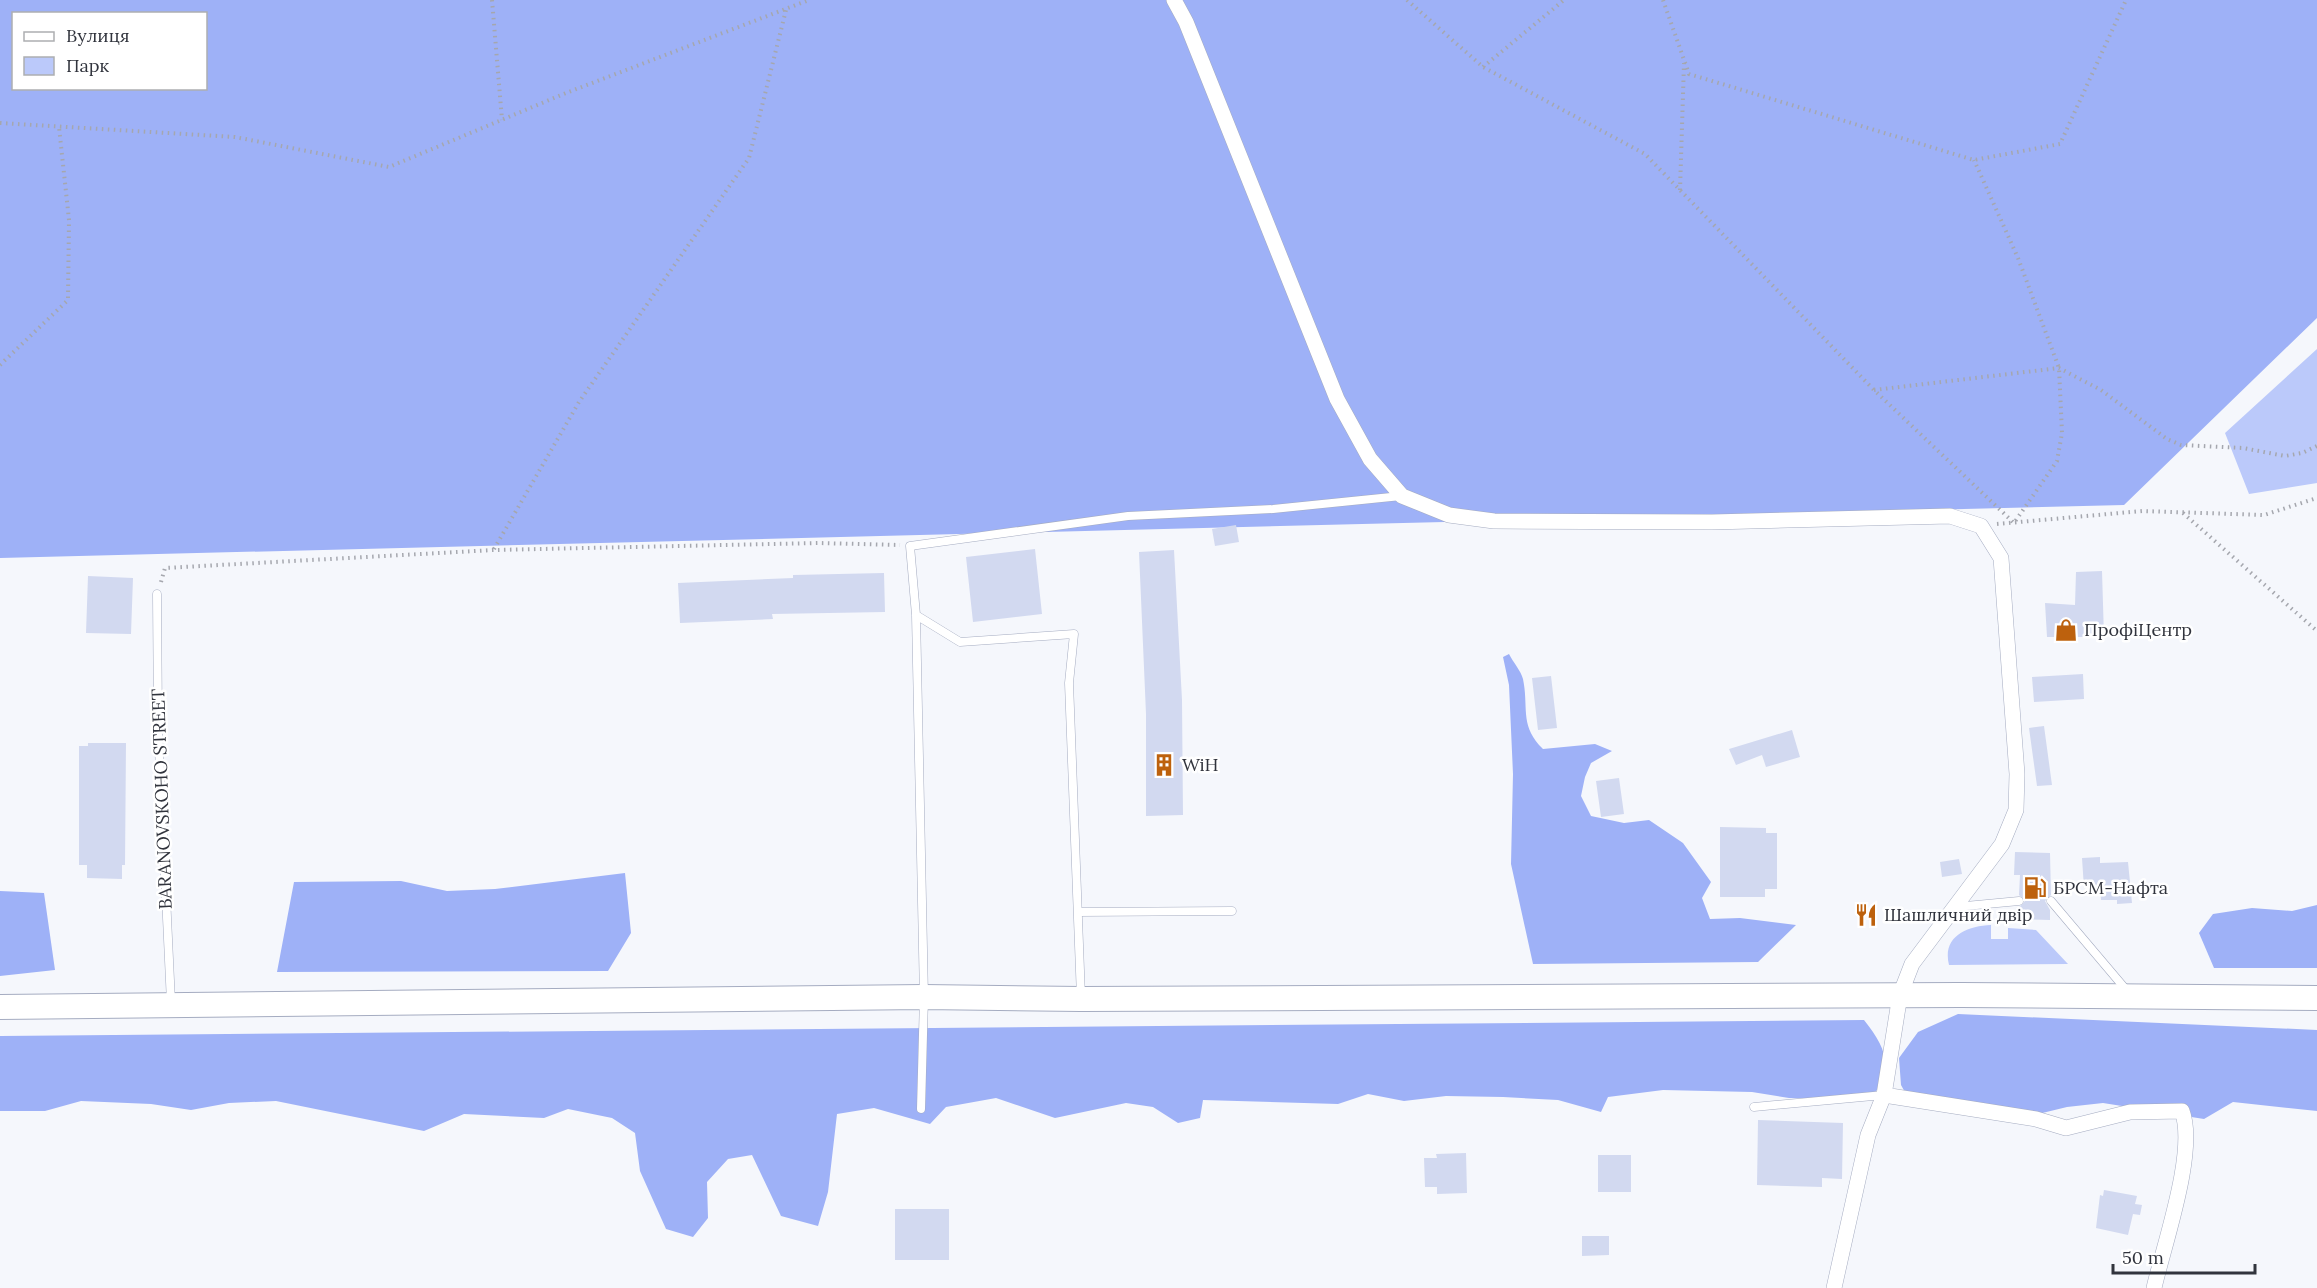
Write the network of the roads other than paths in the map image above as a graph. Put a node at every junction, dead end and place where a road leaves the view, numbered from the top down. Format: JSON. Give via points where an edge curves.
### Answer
{"nodes":[{"id":1,"x":1174,"y":0,"type":"edge"},
{"id":2,"x":1402,"y":496,"type":"junction"},
{"id":3,"x":157,"y":594,"type":"road end"},
{"id":4,"x":916,"y":615,"type":"junction"},
{"id":5,"x":2019,"y":901,"type":"dead end"},
{"id":6,"x":2050,"y":902,"type":"dead end"},
{"id":7,"x":1954,"y":907,"type":"junction"},
{"id":8,"x":1232,"y":911,"type":"dead end"},
{"id":9,"x":1078,"y":912,"type":"junction"},
{"id":10,"x":1900,"y":995,"type":"junction"},
{"id":11,"x":2131,"y":995,"type":"junction"},
{"id":12,"x":924,"y":997,"type":"junction"},
{"id":13,"x":2317,"y":998,"type":"edge"},
{"id":14,"x":1081,"y":999,"type":"junction"},
{"id":15,"x":171,"y":1004,"type":"junction"},
{"id":16,"x":0,"y":1007,"type":"edge"},
{"id":17,"x":1884,"y":1095,"type":"junction"},
{"id":18,"x":1754,"y":1107,"type":"dead end"},
{"id":19,"x":921,"y":1109,"type":"dead end"},
{"id":20,"x":1834,"y":1288,"type":"edge"},
{"id":21,"x":2154,"y":1288,"type":"edge"}],
"edges":[{"from":1,"to":2,"type":"street","via":[[1337,399],[1370,459]]},
{"from":2,"to":4,"type":"lane","via":[[1273,509],[1128,516],[910,546]]},
{"from":2,"to":7,"type":"street","via":[[1449,515],[1494,521],[1712,522],[1950,516],[1981,526],[2001,558],[2017,774],[2016,810],[2002,844]]},
{"from":3,"to":15,"type":"lane","name":"BARANOVSKOHO STREET","via":[[158,728]]},
{"from":4,"to":9,"type":"lane","via":[[960,642],[1074,634],[1069,683]]},
{"from":4,"to":12,"type":"lane"},
{"from":5,"to":7,"type":"lane"},
{"from":6,"to":11,"type":"lane"},
{"from":7,"to":10,"type":"street","via":[[1912,964]]},
{"from":8,"to":9,"type":"lane"},
{"from":9,"to":14,"type":"lane"},
{"from":10,"to":11,"type":"highway"},
{"from":10,"to":14,"type":"highway"},
{"from":10,"to":17,"type":"street"},
{"from":11,"to":13,"type":"highway"},
{"from":12,"to":14,"type":"highway"},
{"from":12,"to":15,"type":"highway"},
{"from":12,"to":19,"type":"lane"},
{"from":15,"to":16,"type":"highway"},
{"from":17,"to":18,"type":"lane"},
{"from":17,"to":20,"type":"street","via":[[1868,1135]]},
{"from":17,"to":21,"type":"street","via":[[2036,1119],[2066,1128],[2130,1112],[2182,1111],[2186,1153]]}]}
